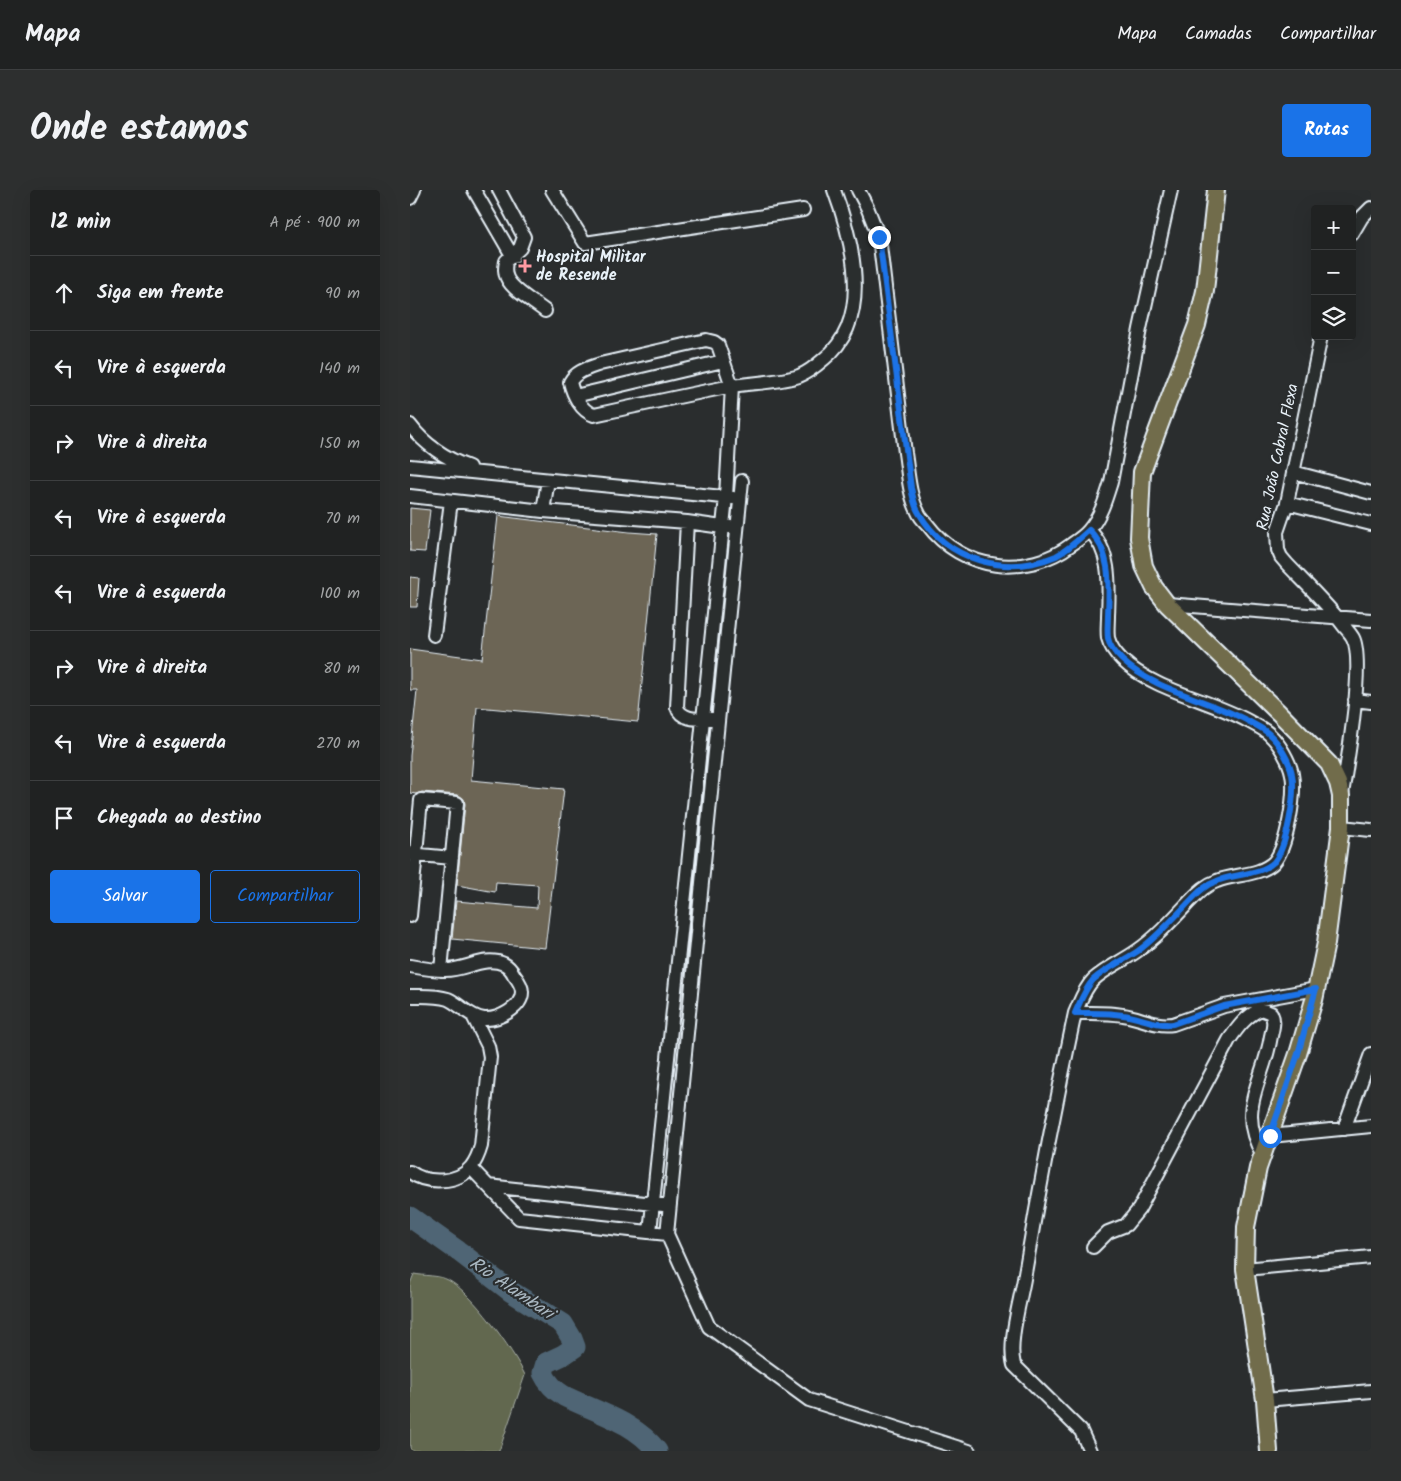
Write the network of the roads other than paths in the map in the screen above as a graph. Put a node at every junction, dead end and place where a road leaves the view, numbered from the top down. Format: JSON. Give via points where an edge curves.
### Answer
{"nodes":[{"id":1,"x":414,"y":190,"type":"edge"},
{"id":2,"x":474,"y":190,"type":"edge"},
{"id":3,"x":499,"y":190,"type":"edge"},
{"id":4,"x":552,"y":190,"type":"edge"},
{"id":5,"x":834,"y":190,"type":"edge"},
{"id":6,"x":858,"y":190,"type":"edge"},
{"id":7,"x":1171,"y":190,"type":"edge"},
{"id":8,"x":1216,"y":190,"type":"edge"},
{"id":9,"x":410,"y":198,"type":"edge"},
{"id":10,"x":1371,"y":208,"type":"edge"},
{"id":11,"x":803,"y":210,"type":"dead end"},
{"id":12,"x":1356,"y":227,"type":"edge"},
{"id":13,"x":513,"y":256,"type":"junction"},
{"id":14,"x":545,"y":311,"type":"dead end"},
{"id":15,"x":1320,"y":340,"type":"edge"},
{"id":16,"x":723,"y":361,"type":"junction"},
{"id":17,"x":732,"y":386,"type":"junction"},
{"id":18,"x":575,"y":396,"type":"junction"},
{"id":19,"x":410,"y":425,"type":"edge"},
{"id":20,"x":410,"y":466,"type":"edge"},
{"id":21,"x":483,"y":472,"type":"junction"},
{"id":22,"x":1293,"y":472,"type":"junction"},
{"id":23,"x":548,"y":480,"type":"junction"},
{"id":24,"x":742,"y":481,"type":"dead end"},
{"id":25,"x":1371,"y":493,"type":"edge"},
{"id":26,"x":410,"y":496,"type":"edge"},
{"id":27,"x":726,"y":497,"type":"junction"},
{"id":28,"x":451,"y":500,"type":"junction"},
{"id":29,"x":740,"y":500,"type":"junction"},
{"id":30,"x":1287,"y":503,"type":"junction"},
{"id":31,"x":544,"y":510,"type":"junction"},
{"id":32,"x":688,"y":522,"type":"junction"},
{"id":33,"x":1371,"y":524,"type":"edge"},
{"id":34,"x":738,"y":526,"type":"junction"},
{"id":35,"x":722,"y":527,"type":"junction"},
{"id":36,"x":1089,"y":530,"type":"junction"},
{"id":37,"x":1167,"y":604,"type":"junction"},
{"id":38,"x":1337,"y":616,"type":"junction"},
{"id":39,"x":1371,"y":620,"type":"edge"},
{"id":40,"x":434,"y":634,"type":"dead end"},
{"id":41,"x":1355,"y":700,"type":"junction"},
{"id":42,"x":1371,"y":702,"type":"edge"},
{"id":43,"x":704,"y":719,"type":"junction"},
{"id":44,"x":718,"y":719,"type":"junction"},
{"id":45,"x":1341,"y":796,"type":"junction"},
{"id":46,"x":1341,"y":827,"type":"junction"},
{"id":47,"x":1371,"y":830,"type":"edge"},
{"id":48,"x":413,"y":854,"type":"edge"},
{"id":49,"x":452,"y":858,"type":"junction"},
{"id":50,"x":410,"y":916,"type":"edge"},
{"id":51,"x":410,"y":966,"type":"edge"},
{"id":52,"x":441,"y":970,"type":"junction"},
{"id":53,"x":1316,"y":989,"type":"junction"},
{"id":54,"x":410,"y":996,"type":"edge"},
{"id":55,"x":1075,"y":1013,"type":"junction"},
{"id":56,"x":474,"y":1016,"type":"junction"},
{"id":57,"x":1371,"y":1054,"type":"edge"},
{"id":58,"x":664,"y":1112,"type":"junction"},
{"id":59,"x":679,"y":1112,"type":"junction"},
{"id":60,"x":1371,"y":1126,"type":"edge"},
{"id":61,"x":1344,"y":1129,"type":"junction"},
{"id":62,"x":1270,"y":1136,"type":"junction"},
{"id":63,"x":1263,"y":1155,"type":"junction"},
{"id":64,"x":471,"y":1168,"type":"junction"},
{"id":65,"x":410,"y":1172,"type":"edge"},
{"id":66,"x":488,"y":1186,"type":"junction"},
{"id":67,"x":654,"y":1204,"type":"junction"},
{"id":68,"x":670,"y":1206,"type":"junction"},
{"id":69,"x":650,"y":1232,"type":"junction"},
{"id":70,"x":667,"y":1234,"type":"junction"},
{"id":71,"x":1094,"y":1247,"type":"dead end"},
{"id":72,"x":1371,"y":1257,"type":"edge"},
{"id":73,"x":1245,"y":1269,"type":"junction"},
{"id":74,"x":1371,"y":1391,"type":"edge"},
{"id":75,"x":1266,"y":1400,"type":"junction"},
{"id":76,"x":969,"y":1451,"type":"edge"},
{"id":77,"x":1090,"y":1451,"type":"edge"},
{"id":78,"x":1269,"y":1451,"type":"edge"}],
"edges":[{"from":1,"to":9,"type":"street"},
{"from":2,"to":13,"type":"street"},
{"from":3,"to":13,"type":"street","via":[[524,237]]},
{"from":4,"to":11,"type":"street","via":[[585,243]]},
{"from":5,"to":17,"type":"street","via":[[847,224],[855,280],[854,308],[845,332],[834,351],[811,370],[798,376]]},
{"from":6,"to":36,"type":"street","via":[[879,237],[905,453],[918,512],[934,534],[954,550],[977,561],[1003,566],[1034,564],[1058,555]]},
{"from":7,"to":36,"type":"street","via":[[1110,482],[1105,501]]},
{"from":8,"to":37,"type":"main road","via":[[1206,290],[1142,472],[1139,538],[1144,566]]},
{"from":10,"to":12,"type":"street"},
{"from":13,"to":14,"type":"street","via":[[506,261],[507,279]]},
{"from":15,"to":22,"type":"street","name":"Rua João Cabral Flexa"},
{"from":16,"to":17,"type":"street"},
{"from":16,"to":18,"type":"street"},
{"from":16,"to":18,"type":"street","via":[[714,342],[694,341],[584,369],[570,382]]},
{"from":17,"to":18,"type":"street","via":[[594,415],[585,411]]},
{"from":17,"to":27,"type":"street"},
{"from":19,"to":21,"type":"street","via":[[447,458]]},
{"from":20,"to":21,"type":"street"},
{"from":21,"to":23,"type":"street"},
{"from":22,"to":25,"type":"street"},
{"from":22,"to":30,"type":"street","name":"Rua João Cabral Flexa"},
{"from":23,"to":27,"type":"street"},
{"from":23,"to":31,"type":"street"},
{"from":24,"to":29,"type":"street"},
{"from":26,"to":28,"type":"street"},
{"from":27,"to":29,"type":"street"},
{"from":27,"to":35,"type":"street"},
{"from":28,"to":31,"type":"street"},
{"from":28,"to":40,"type":"street"},
{"from":29,"to":34,"type":"street"},
{"from":30,"to":33,"type":"street"},
{"from":30,"to":38,"type":"street","name":"Rua João Cabral Flexa","via":[[1277,532],[1281,556]]},
{"from":31,"to":32,"type":"street"},
{"from":32,"to":35,"type":"street"},
{"from":32,"to":43,"type":"street","via":[[677,707],[685,717]]},
{"from":34,"to":35,"type":"street"},
{"from":34,"to":44,"type":"street"},
{"from":35,"to":43,"type":"street"},
{"from":36,"to":55,"type":"street","via":[[1098,538],[1107,564],[1108,639],[1113,649],[1123,661],[1150,680],[1235,714],[1269,734],[1280,746],[1292,774],[1292,791],[1290,820],[1273,862],[1260,870],[1217,880],[1202,889],[1158,934],[1093,980]]},
{"from":37,"to":38,"type":"street"},
{"from":37,"to":45,"type":"main road","via":[[1329,764]]},
{"from":38,"to":39,"type":"street"},
{"from":38,"to":41,"type":"street","name":"Rua João Cabral Flexa","via":[[1354,639],[1357,660]]},
{"from":41,"to":42,"type":"street"},
{"from":41,"to":45,"type":"street","name":"Rua João Cabral Flexa"},
{"from":43,"to":44,"type":"street"},
{"from":43,"to":58,"type":"street"},
{"from":44,"to":59,"type":"street"},
{"from":45,"to":46,"type":"main road"},
{"from":46,"to":47,"type":"street"},
{"from":46,"to":53,"type":"main road","via":[[1326,943]]},
{"from":48,"to":49,"type":"street"},
{"from":48,"to":49,"type":"street","via":[[421,800],[457,803]]},
{"from":48,"to":50,"type":"street"},
{"from":49,"to":52,"type":"street"},
{"from":51,"to":52,"type":"street"},
{"from":52,"to":56,"type":"street","via":[[493,962],[504,964],[518,980],[522,993],[508,1012],[486,1019]]},
{"from":53,"to":55,"type":"street","via":[[1224,1006],[1167,1025],[1125,1015]]},
{"from":53,"to":62,"type":"main road"},
{"from":54,"to":56,"type":"street","via":[[448,999]]},
{"from":55,"to":77,"type":"street","via":[[1028,1250],[1012,1358],[1014,1365],[1081,1431]]},
{"from":56,"to":64,"type":"street","via":[[490,1057],[481,1146]]},
{"from":57,"to":61,"type":"street"},
{"from":58,"to":59,"type":"street"},
{"from":58,"to":67,"type":"street"},
{"from":59,"to":68,"type":"street"},
{"from":60,"to":61,"type":"street"},
{"from":61,"to":62,"type":"street"},
{"from":62,"to":63,"type":"main road"},
{"from":63,"to":71,"type":"street","via":[[1254,1141],[1250,1111],[1274,1020],[1271,1013],[1261,1009],[1239,1025],[1229,1040],[1139,1209],[1126,1226],[1108,1232]]},
{"from":63,"to":73,"type":"main road","via":[[1246,1227]]},
{"from":64,"to":65,"type":"street","via":[[444,1181],[422,1178]]},
{"from":64,"to":66,"type":"street"},
{"from":66,"to":67,"type":"street"},
{"from":66,"to":69,"type":"street","via":[[519,1218]]},
{"from":67,"to":68,"type":"street"},
{"from":67,"to":69,"type":"street"},
{"from":68,"to":70,"type":"street"},
{"from":69,"to":70,"type":"street"},
{"from":70,"to":76,"type":"street","via":[[709,1327],[809,1400]]},
{"from":72,"to":73,"type":"street"},
{"from":73,"to":75,"type":"main road"},
{"from":74,"to":75,"type":"street"},
{"from":75,"to":78,"type":"main road"}]}
